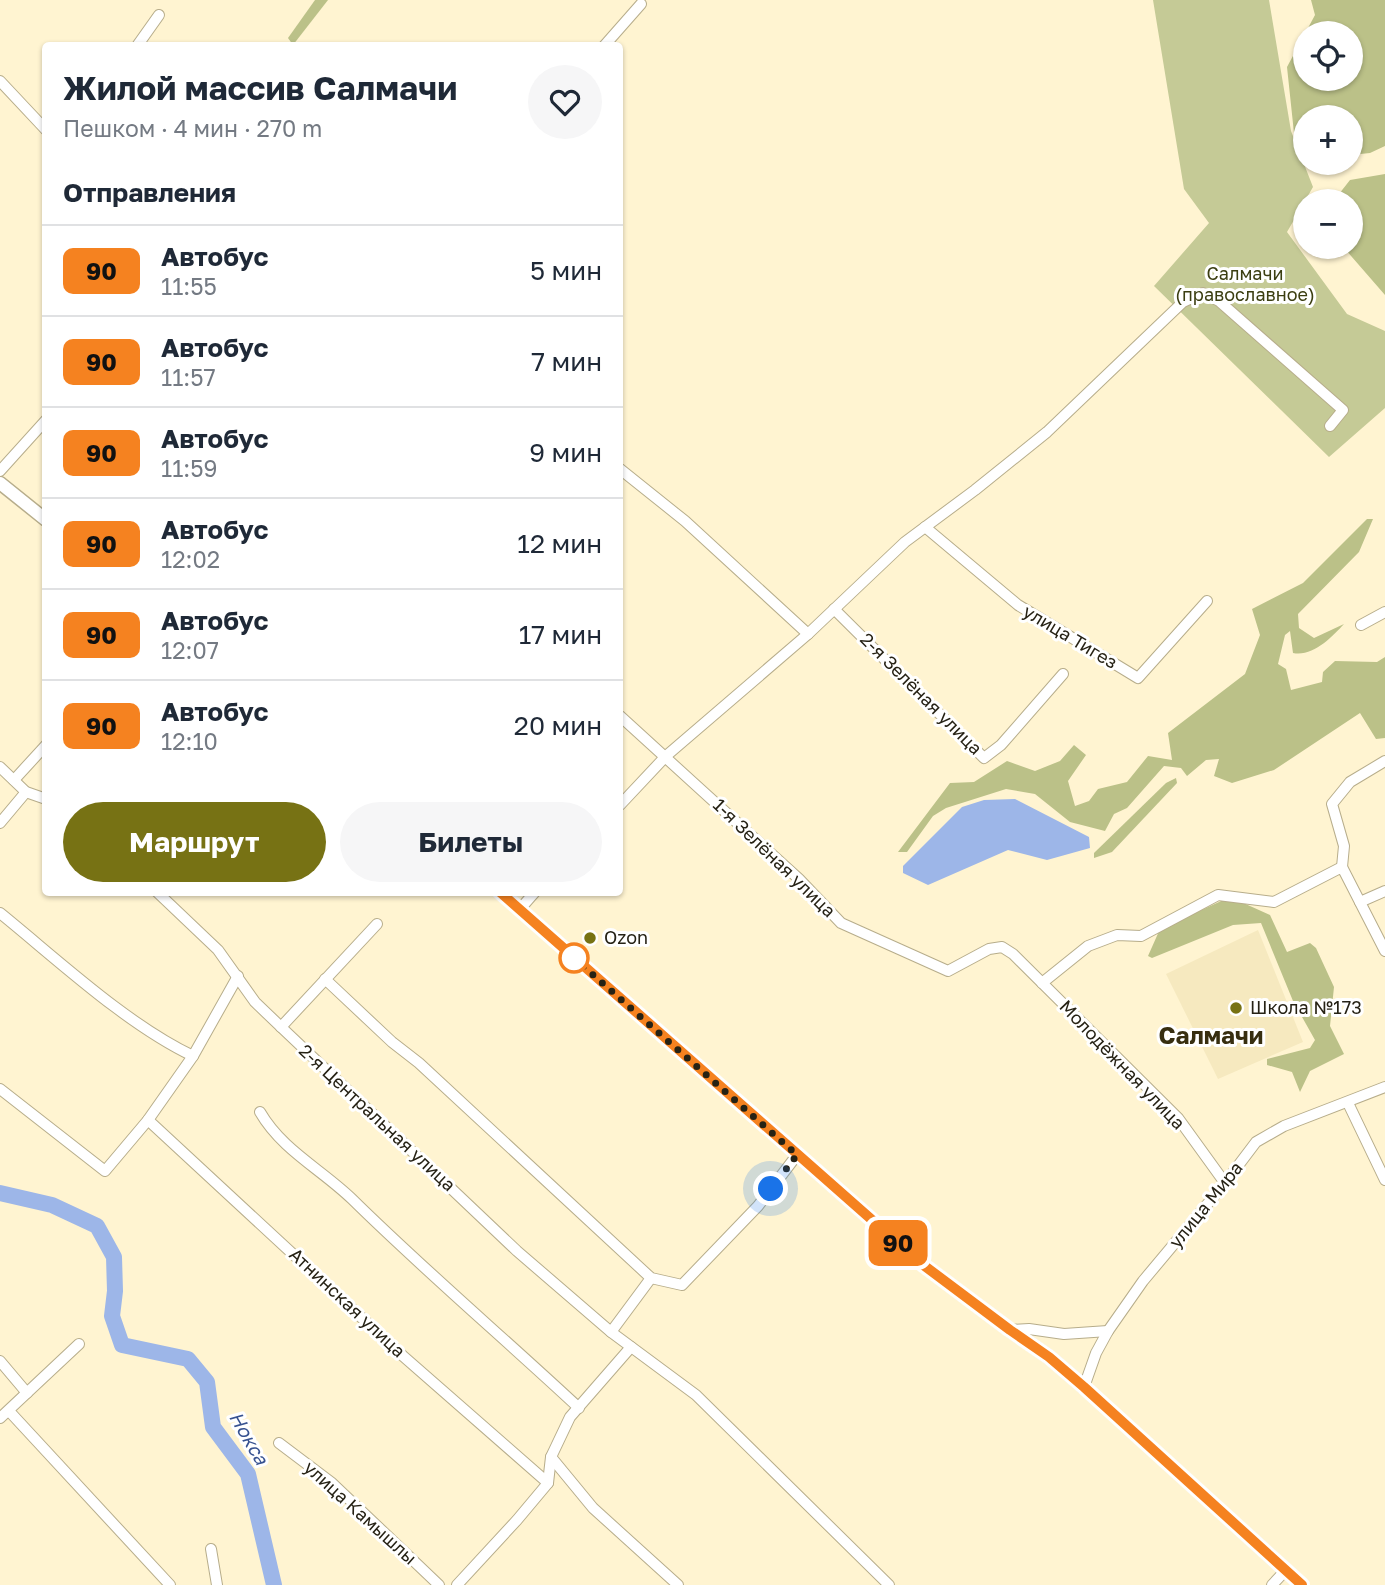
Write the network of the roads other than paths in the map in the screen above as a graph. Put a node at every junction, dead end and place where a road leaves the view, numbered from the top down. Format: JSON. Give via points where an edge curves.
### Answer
{"nodes":[{"id":1,"x":640,"y":4,"type":"dead end"},
{"id":2,"x":159,"y":15,"type":"dead end"},
{"id":3,"x":140,"y":42,"type":"edge"},
{"id":4,"x":607,"y":42,"type":"edge"},
{"id":5,"x":0,"y":81,"type":"edge"},
{"id":6,"x":42,"y":126,"type":"edge"},
{"id":7,"x":42,"y":424,"type":"edge"},
{"id":8,"x":1330,"y":426,"type":"dead end"},
{"id":9,"x":0,"y":471,"type":"edge"},
{"id":10,"x":623,"y":471,"type":"edge"},
{"id":11,"x":0,"y":483,"type":"edge"},
{"id":12,"x":42,"y":517,"type":"edge"},
{"id":13,"x":925,"y":527,"type":"junction"},
{"id":14,"x":1207,"y":601,"type":"dead end"},
{"id":15,"x":834,"y":609,"type":"junction"},
{"id":16,"x":1385,"y":612,"type":"edge"},
{"id":17,"x":1361,"y":625,"type":"dead end"},
{"id":18,"x":808,"y":634,"type":"junction"},
{"id":19,"x":1063,"y":674,"type":"dead end"},
{"id":20,"x":623,"y":719,"type":"edge"},
{"id":21,"x":42,"y":749,"type":"edge"},
{"id":22,"x":666,"y":757,"type":"junction"},
{"id":23,"x":1385,"y":761,"type":"edge"},
{"id":24,"x":0,"y":766,"type":"edge"},
{"id":25,"x":14,"y":780,"type":"junction"},
{"id":26,"x":26,"y":792,"type":"junction"},
{"id":27,"x":42,"y":798,"type":"edge"},
{"id":28,"x":623,"y":802,"type":"edge"},
{"id":29,"x":0,"y":822,"type":"edge"},
{"id":30,"x":1342,"y":867,"type":"junction"},
{"id":31,"x":1385,"y":891,"type":"edge"},
{"id":32,"x":161,"y":896,"type":"edge"},
{"id":33,"x":505,"y":896,"type":"edge"},
{"id":34,"x":531,"y":896,"type":"edge"},
{"id":35,"x":1360,"y":902,"type":"junction"},
{"id":36,"x":520,"y":909,"type":"junction"},
{"id":37,"x":0,"y":913,"type":"edge"},
{"id":38,"x":377,"y":923,"type":"dead end"},
{"id":39,"x":1382,"y":936,"type":"edge"},
{"id":40,"x":1385,"y":951,"type":"edge"},
{"id":41,"x":948,"y":971,"type":"joint"},
{"id":42,"x":237,"y":976,"type":"junction"},
{"id":43,"x":325,"y":979,"type":"junction"},
{"id":44,"x":1041,"y":983,"type":"junction"},
{"id":45,"x":281,"y":1027,"type":"junction"},
{"id":46,"x":193,"y":1056,"type":"junction"},
{"id":47,"x":1385,"y":1087,"type":"edge"},
{"id":48,"x":0,"y":1089,"type":"edge"},
{"id":49,"x":1348,"y":1103,"type":"junction"},
{"id":50,"x":260,"y":1112,"type":"dead end"},
{"id":51,"x":148,"y":1120,"type":"junction"},
{"id":52,"x":797,"y":1155,"type":"junction"},
{"id":53,"x":1385,"y":1180,"type":"edge"},
{"id":54,"x":1225,"y":1183,"type":"junction"},
{"id":55,"x":651,"y":1278,"type":"junction"},
{"id":56,"x":1010,"y":1330,"type":"junction"},
{"id":57,"x":1108,"y":1331,"type":"junction"},
{"id":58,"x":611,"y":1332,"type":"junction"},
{"id":59,"x":79,"y":1344,"type":"dead end"},
{"id":60,"x":631,"y":1347,"type":"junction"},
{"id":61,"x":0,"y":1360,"type":"edge"},
{"id":62,"x":1084,"y":1387,"type":"junction"},
{"id":63,"x":27,"y":1392,"type":"junction"},
{"id":64,"x":579,"y":1408,"type":"junction"},
{"id":65,"x":9,"y":1411,"type":"junction"},
{"id":66,"x":0,"y":1418,"type":"edge"},
{"id":67,"x":279,"y":1443,"type":"dead end"},
{"id":68,"x":551,"y":1457,"type":"junction"},
{"id":69,"x":548,"y":1483,"type":"junction"},
{"id":70,"x":211,"y":1549,"type":"dead end"},
{"id":71,"x":1286,"y":1570,"type":"junction"},
{"id":72,"x":170,"y":1585,"type":"edge"},
{"id":73,"x":217,"y":1585,"type":"edge"},
{"id":74,"x":439,"y":1585,"type":"edge"},
{"id":75,"x":457,"y":1585,"type":"edge"},
{"id":76,"x":678,"y":1585,"type":"edge"},
{"id":77,"x":889,"y":1585,"type":"edge"},
{"id":78,"x":1272,"y":1585,"type":"edge"},
{"id":79,"x":1302,"y":1585,"type":"edge"}],
"edges":[{"from":1,"to":4,"type":"street"},
{"from":2,"to":3,"type":"street"},
{"from":5,"to":6,"type":"street"},
{"from":7,"to":9,"type":"street"},
{"from":8,"to":13,"type":"street","via":[[1343,410],[1219,302],[1202,293],[1183,302],[1047,432]]},
{"from":10,"to":18,"type":"street"},
{"from":11,"to":12,"type":"street"},
{"from":13,"to":14,"type":"street","name":"улица Тигез","via":[[1018,605],[1139,678]]},
{"from":13,"to":15,"type":"street"},
{"from":15,"to":18,"type":"street"},
{"from":15,"to":19,"type":"street","name":"2-я Зелёная улица","via":[[984,758],[1001,746]]},
{"from":16,"to":17,"type":"street"},
{"from":18,"to":22,"type":"street"},
{"from":20,"to":22,"type":"street","name":"1-я Зелёная улица"},
{"from":21,"to":25,"type":"street"},
{"from":22,"to":28,"type":"street"},
{"from":22,"to":41,"type":"street","name":"1-я Зелёная улица","via":[[841,923]]},
{"from":23,"to":30,"type":"street","via":[[1350,782],[1332,804],[1344,846]]},
{"from":24,"to":25,"type":"street"},
{"from":25,"to":26,"type":"street"},
{"from":26,"to":27,"type":"street"},
{"from":26,"to":29,"type":"street"},
{"from":30,"to":35,"type":"street"},
{"from":30,"to":44,"type":"street","via":[[1274,902],[1218,895],[1141,936],[1117,935],[1088,946]]},
{"from":31,"to":35,"type":"street"},
{"from":32,"to":42,"type":"street","name":"2-я Центральная улица","via":[[218,950]]},
{"from":33,"to":36,"type":"street"},
{"from":34,"to":36,"type":"street"},
{"from":35,"to":39,"type":"street"},
{"from":36,"to":52,"type":"street"},
{"from":37,"to":46,"type":"street","via":[[108,1002]]},
{"from":38,"to":43,"type":"street"},
{"from":39,"to":40,"type":"street"},
{"from":41,"to":44,"type":"street","name":"Молодёжная улица","via":[[1002,947]]},
{"from":42,"to":45,"type":"street","name":"2-я Центральная улица"},
{"from":42,"to":46,"type":"street"},
{"from":43,"to":45,"type":"street"},
{"from":43,"to":55,"type":"street"},
{"from":44,"to":54,"type":"street","name":"Молодёжная улица","via":[[1178,1118]]},
{"from":45,"to":58,"type":"street","name":"2-я Центральная улица","via":[[517,1251]]},
{"from":46,"to":51,"type":"street"},
{"from":47,"to":49,"type":"street","name":"улица Мира"},
{"from":48,"to":51,"type":"street","via":[[105,1171]]},
{"from":49,"to":53,"type":"street"},
{"from":49,"to":54,"type":"street","name":"улица Мира","via":[[1284,1126],[1256,1142]]},
{"from":50,"to":64,"type":"street","via":[[287,1147],[350,1198]]},
{"from":51,"to":69,"type":"street","name":"Атнинская улица"},
{"from":52,"to":55,"type":"street","via":[[758,1206],[682,1285]]},
{"from":52,"to":56,"type":"street","via":[[922,1264]]},
{"from":54,"to":57,"type":"street","name":"улица Мира","via":[[1143,1281]]},
{"from":55,"to":58,"type":"street"},
{"from":56,"to":57,"type":"street"},
{"from":56,"to":62,"type":"street"},
{"from":57,"to":62,"type":"street","name":"улица Мира"},
{"from":58,"to":60,"type":"street","name":"2-я Центральная улица"},
{"from":59,"to":63,"type":"street"},
{"from":60,"to":64,"type":"street"},
{"from":60,"to":77,"type":"street","name":"2-я Центральная улица","via":[[696,1395]]},
{"from":61,"to":63,"type":"street"},
{"from":62,"to":71,"type":"street"},
{"from":63,"to":65,"type":"street"},
{"from":64,"to":68,"type":"street"},
{"from":65,"to":66,"type":"street"},
{"from":65,"to":72,"type":"street"},
{"from":67,"to":74,"type":"street","name":"улица Камышлы","via":[[332,1483]]},
{"from":68,"to":69,"type":"street"},
{"from":68,"to":76,"type":"street","via":[[593,1508]]},
{"from":69,"to":75,"type":"street"},
{"from":70,"to":73,"type":"street"},
{"from":71,"to":78,"type":"street"},
{"from":71,"to":79,"type":"street"}]}
